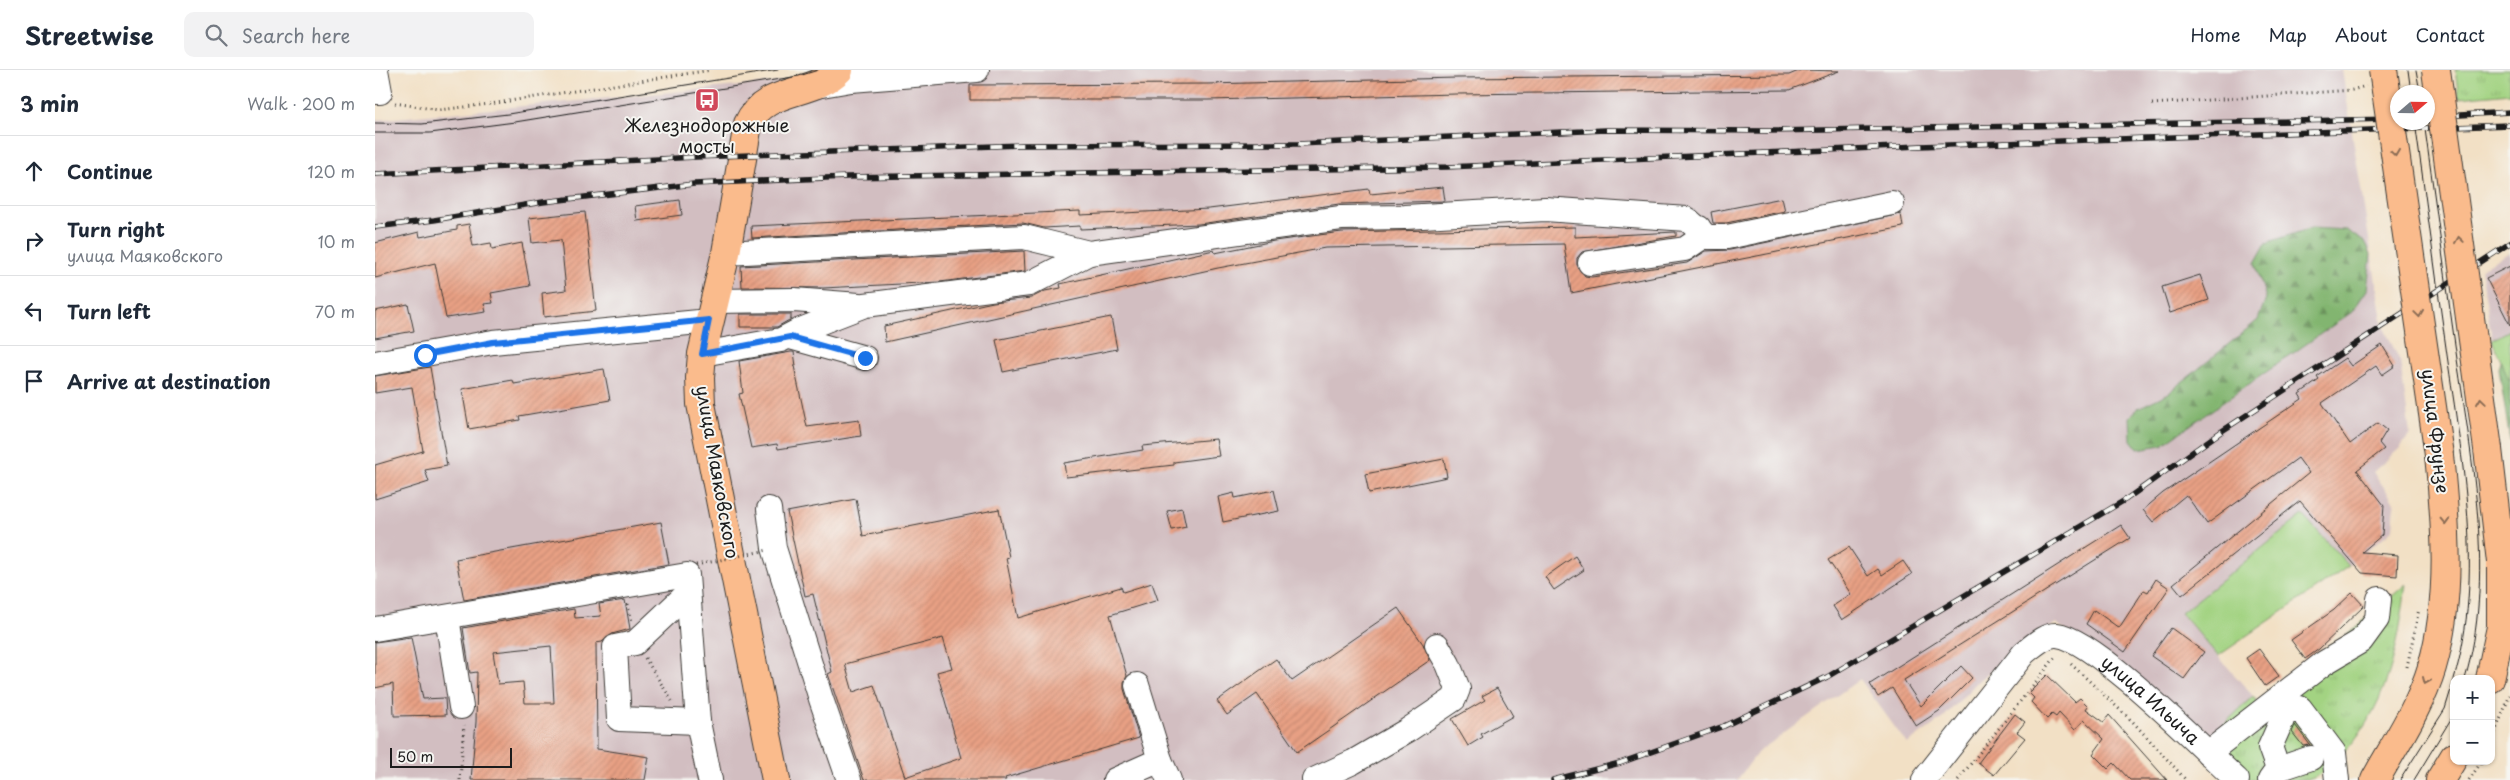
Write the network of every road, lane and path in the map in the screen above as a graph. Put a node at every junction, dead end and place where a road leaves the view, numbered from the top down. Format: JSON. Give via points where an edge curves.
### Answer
{"nodes":[{"id":1,"x":711,"y":70,"type":"edge"},
{"id":2,"x":839,"y":70,"type":"edge"},
{"id":3,"x":977,"y":70,"type":"edge"},
{"id":4,"x":2436,"y":70,"type":"edge"},
{"id":5,"x":895,"y":72,"type":"edge"},
{"id":6,"x":2376,"y":78,"type":"edge"},
{"id":7,"x":377,"y":85,"type":"edge"},
{"id":8,"x":797,"y":90,"type":"junction"},
{"id":9,"x":2152,"y":104,"type":"dead end"},
{"id":10,"x":1892,"y":203,"type":"dead end"},
{"id":11,"x":1699,"y":228,"type":"junction"},
{"id":12,"x":726,"y":253,"type":"junction"},
{"id":13,"x":1089,"y":253,"type":"junction"},
{"id":14,"x":1590,"y":263,"type":"dead end"},
{"id":15,"x":865,"y":305,"type":"junction"},
{"id":16,"x":711,"y":311,"type":"junction"},
{"id":17,"x":790,"y":337,"type":"junction"},
{"id":18,"x":702,"y":354,"type":"junction"},
{"id":19,"x":865,"y":358,"type":"dead end"},
{"id":20,"x":375,"y":363,"type":"edge"},
{"id":21,"x":769,"y":509,"type":"dead end"},
{"id":22,"x":768,"y":550,"type":"dead end"},
{"id":23,"x":696,"y":565,"type":"dead end"},
{"id":24,"x":687,"y":594,"type":"junction"},
{"id":25,"x":2379,"y":599,"type":"dead end"},
{"id":26,"x":2421,"y":601,"type":"dead end"},
{"id":27,"x":447,"y":617,"type":"junction"},
{"id":28,"x":375,"y":630,"type":"edge"},
{"id":29,"x":2052,"y":642,"type":"junction"},
{"id":30,"x":1437,"y":645,"type":"dead end"},
{"id":31,"x":2491,"y":675,"type":"edge"},
{"id":32,"x":2405,"y":676,"type":"dead end"},
{"id":33,"x":1137,"y":685,"type":"dead end"},
{"id":34,"x":2510,"y":695,"type":"edge"},
{"id":35,"x":461,"y":707,"type":"joint"},
{"id":36,"x":698,"y":722,"type":"junction"},
{"id":37,"x":2495,"y":732,"type":"edge"},
{"id":38,"x":2319,"y":748,"type":"junction"},
{"id":39,"x":2207,"y":753,"type":"junction"},
{"id":40,"x":2450,"y":764,"type":"edge"},
{"id":41,"x":2479,"y":765,"type":"edge"},
{"id":42,"x":1164,"y":770,"type":"edge"},
{"id":43,"x":2274,"y":774,"type":"edge"},
{"id":44,"x":460,"y":780,"type":"edge"},
{"id":45,"x":710,"y":780,"type":"edge"},
{"id":46,"x":776,"y":780,"type":"edge"},
{"id":47,"x":849,"y":780,"type":"edge"},
{"id":48,"x":1115,"y":780,"type":"edge"},
{"id":49,"x":1314,"y":780,"type":"edge"},
{"id":50,"x":1924,"y":780,"type":"edge"},
{"id":51,"x":1957,"y":780,"type":"edge"},
{"id":52,"x":2186,"y":780,"type":"edge"},
{"id":53,"x":2237,"y":780,"type":"edge"},
{"id":54,"x":2337,"y":780,"type":"edge"},
{"id":55,"x":2375,"y":780,"type":"edge"},
{"id":56,"x":2440,"y":780,"type":"edge"},
{"id":57,"x":2469,"y":780,"type":"edge"}],
"edges":[{"from":1,"to":7,"type":"path","via":[[439,110],[397,104]]},
{"from":2,"to":8,"type":"main road","name":"улица Маяковского"},
{"from":3,"to":5,"type":"street"},
{"from":31,"to":4,"type":"main road","one_way":true,"bridge":true,"via":[[2501,627],[2501,562]]},
{"from":5,"to":8,"type":"street"},
{"from":6,"to":9,"type":"path","via":[[2352,90]]},
{"from":6,"to":55,"type":"main road","name":"улица Фрунзе","one_way":true,"bridge":true,"via":[[2439,455],[2445,515],[2446,579],[2432,668],[2413,712]]},
{"from":8,"to":12,"type":"main road","name":"улица Маяковского","via":[[760,107],[747,124]]},
{"from":10,"to":11,"type":"street","via":[[1727,238],[1707,237]]},
{"from":11,"to":13,"type":"street","via":[[1687,219],[1545,209],[1341,218]]},
{"from":11,"to":14,"type":"street","via":[[1698,240],[1685,249]]},
{"from":12,"to":13,"type":"street","via":[[1024,237]]},
{"from":12,"to":16,"type":"main road","name":"улица Маяковского"},
{"from":13,"to":15,"type":"street","via":[[1029,284]]},
{"from":15,"to":16,"type":"street","via":[[794,300]]},
{"from":15,"to":17,"type":"street"},
{"from":16,"to":18,"type":"main road","name":"улица Маяковского"},
{"from":16,"to":20,"type":"street","via":[[493,342]]},
{"from":17,"to":18,"type":"street"},
{"from":17,"to":19,"type":"street"},
{"from":18,"to":46,"type":"main road","name":"улица Маяковского","via":[[701,404]]},
{"from":21,"to":47,"type":"street","via":[[775,548]]},
{"from":22,"to":23,"type":"path","bridge":true},
{"from":24,"to":27,"type":"street","via":[[687,576]]},
{"from":24,"to":36,"type":"street"},
{"from":24,"to":36,"type":"street","via":[[635,643],[615,647],[619,719]]},
{"from":25,"to":39,"type":"street","via":[[2377,620],[2361,640],[2324,663]]},
{"from":26,"to":32,"type":"path"},
{"from":27,"to":28,"type":"street"},
{"from":27,"to":35,"type":"street"},
{"from":29,"to":39,"type":"street","name":"улица Ильича","via":[[2069,638],[2122,675]]},
{"from":29,"to":50,"type":"street","via":[[2024,653]]},
{"from":29,"to":51,"type":"path"},
{"from":29,"to":52,"type":"path"},
{"from":30,"to":49,"type":"street","via":[[1458,689],[1454,699],[1353,762]]},
{"from":33,"to":42,"type":"street"},
{"from":34,"to":37,"type":"path"},
{"from":35,"to":44,"type":"path","via":[[464,734]]},
{"from":36,"to":45,"type":"street"},
{"from":38,"to":43,"type":"street"},
{"from":38,"to":43,"type":"street","via":[[2300,708],[2289,716],[2269,747]]},
{"from":38,"to":54,"type":"street","via":[[2334,753]]},
{"from":39,"to":53,"type":"street","name":"улица Ильича"},
{"from":40,"to":56,"type":"main road"},
{"from":41,"to":57,"type":"path"},
{"from":42,"to":48,"type":"street"}]}
